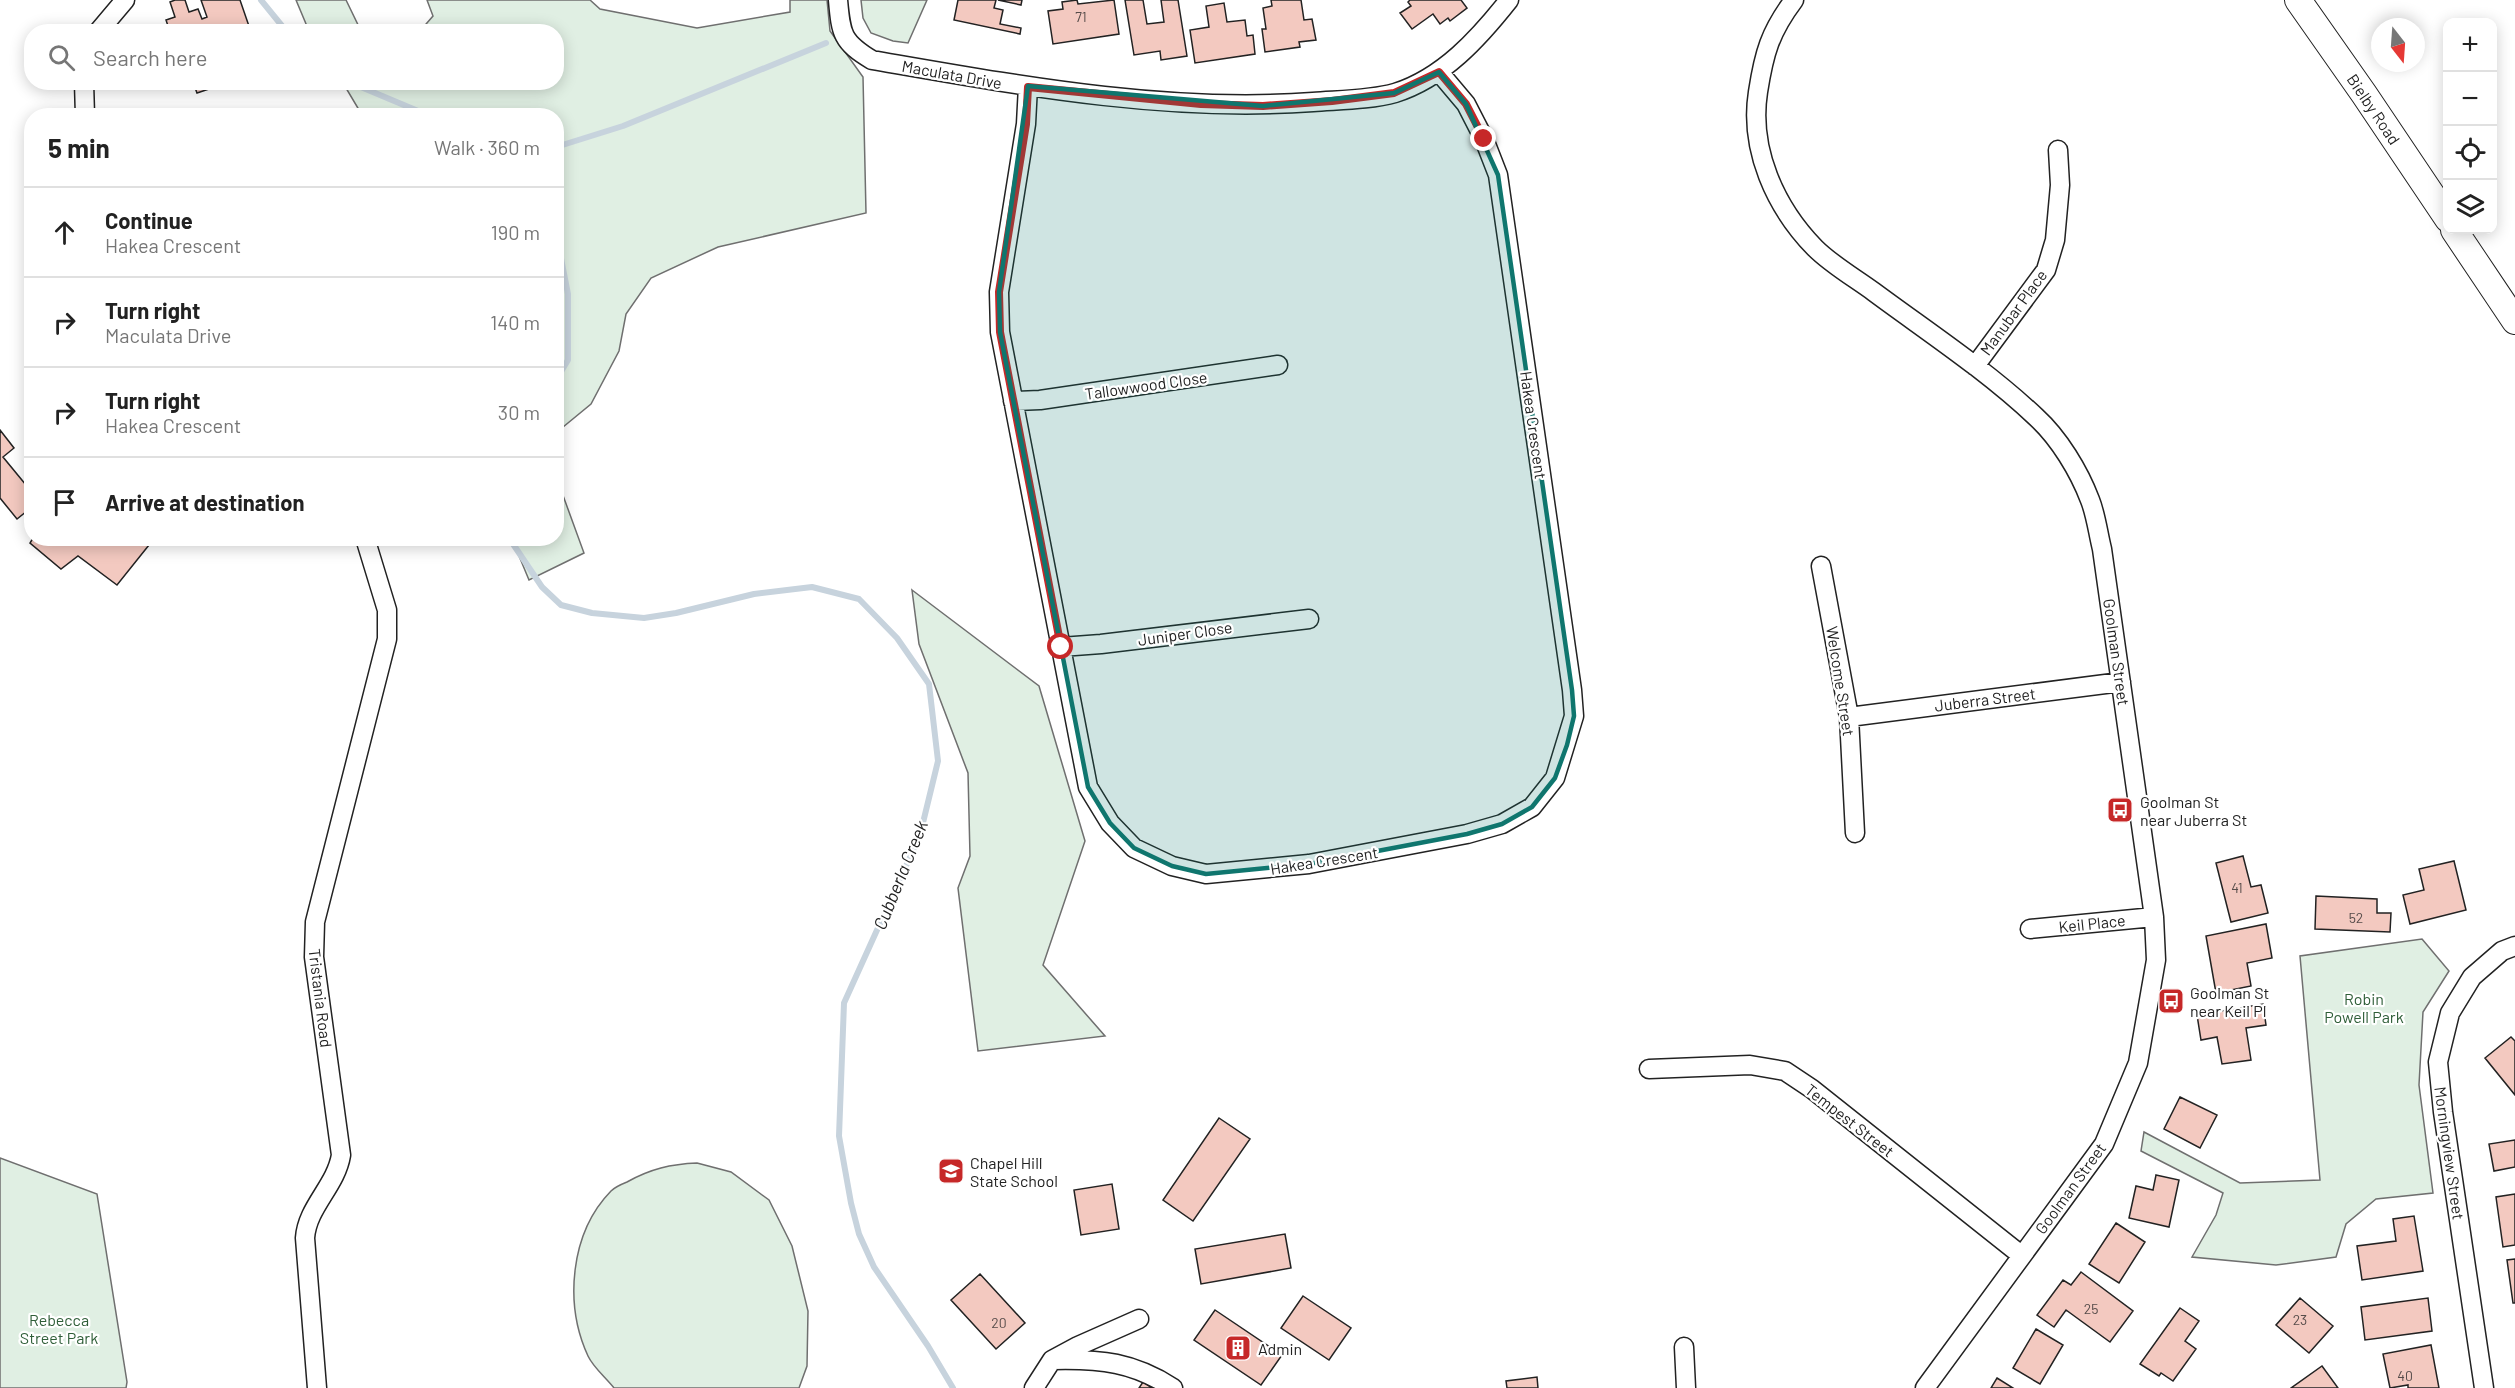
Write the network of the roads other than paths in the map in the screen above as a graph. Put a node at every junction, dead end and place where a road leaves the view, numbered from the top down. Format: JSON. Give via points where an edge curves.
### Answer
{"nodes":[{"id":1,"x":125,"y":0,"type":"edge"},
{"id":2,"x":838,"y":0,"type":"edge"},
{"id":3,"x":1509,"y":0,"type":"edge"},
{"id":4,"x":1794,"y":0,"type":"edge"},
{"id":5,"x":2298,"y":0,"type":"edge"},
{"id":6,"x":105,"y":24,"type":"edge"},
{"id":7,"x":1439,"y":72,"type":"junction"},
{"id":8,"x":1028,"y":87,"type":"junction"},
{"id":9,"x":84,"y":90,"type":"edge"},
{"id":10,"x":85,"y":108,"type":"edge"},
{"id":11,"x":2058,"y":150,"type":"dead end"},
{"id":12,"x":2443,"y":212,"type":"edge"},
{"id":13,"x":2457,"y":234,"type":"edge"},
{"id":14,"x":2515,"y":321,"type":"edge"},
{"id":15,"x":1278,"y":365,"type":"dead end"},
{"id":16,"x":1975,"y":366,"type":"junction"},
{"id":17,"x":1013,"y":401,"type":"junction"},
{"id":18,"x":367,"y":546,"type":"edge"},
{"id":19,"x":1821,"y":566,"type":"dead end"},
{"id":20,"x":1309,"y":619,"type":"dead end"},
{"id":21,"x":1061,"y":647,"type":"junction"},
{"id":22,"x":2121,"y":682,"type":"junction"},
{"id":23,"x":1849,"y":717,"type":"junction"},
{"id":24,"x":1855,"y":833,"type":"dead end"},
{"id":25,"x":2154,"y":917,"type":"junction"},
{"id":26,"x":2030,"y":929,"type":"dead end"},
{"id":27,"x":2515,"y":946,"type":"edge"},
{"id":28,"x":1649,"y":1069,"type":"dead end"},
{"id":29,"x":2021,"y":1255,"type":"junction"},
{"id":30,"x":1140,"y":1319,"type":"dead end"},
{"id":31,"x":1684,"y":1347,"type":"dead end"},
{"id":32,"x":1052,"y":1360,"type":"junction"},
{"id":33,"x":317,"y":1388,"type":"edge"},
{"id":34,"x":1034,"y":1388,"type":"edge"},
{"id":35,"x":1173,"y":1388,"type":"edge"},
{"id":36,"x":1686,"y":1388,"type":"edge"},
{"id":37,"x":1925,"y":1388,"type":"edge"},
{"id":38,"x":2484,"y":1388,"type":"edge"}],
"edges":[{"from":1,"to":6,"type":"street"},
{"from":2,"to":8,"type":"street","name":"Maculata Drive","via":[[840,28],[852,48],[872,60]]},
{"from":3,"to":7,"type":"street","name":"Maculata Drive","via":[[1486,30]]},
{"from":4,"to":16,"type":"street","name":"Goolman Street","via":[[1777,22],[1764,56],[1757,102],[1762,164],[1787,214],[1816,249]]},
{"from":5,"to":12,"type":"street","name":"Bielby Road"},
{"from":7,"to":8,"type":"street","name":"Maculata Drive","via":[[1394,93],[1263,106],[1201,104]]},
{"from":7,"to":21,"type":"street","name":"Hakea Crescent","via":[[1466,104],[1498,175],[1572,690],[1574,716],[1555,778],[1532,807],[1502,824],[1467,834],[1309,864],[1238,872],[1206,874],[1172,866],[1134,848],[1110,823],[1088,787]]},
{"from":8,"to":17,"type":"street","name":"Hakea Crescent","via":[[1026,124],[999,292],[1000,332]]},
{"from":9,"to":10,"type":"street"},
{"from":11,"to":16,"type":"street","name":"Manubar Place","via":[[2060,185],[2055,240],[2046,270]]},
{"from":13,"to":14,"type":"street"},
{"from":15,"to":17,"type":"street","name":"Tallowwood Close"},
{"from":16,"to":22,"type":"street","name":"Goolman Street","via":[[2038,418],[2069,458],[2091,501],[2102,549]]},
{"from":17,"to":21,"type":"street","name":"Hakea Crescent"},
{"from":18,"to":33,"type":"street","name":"Tristania Road","via":[[387,610],[387,639],[315,922],[314,957],[341,1155],[338,1172],[306,1224],[304,1238]]},
{"from":19,"to":23,"type":"street","name":"Welcome Street"},
{"from":20,"to":21,"type":"street","name":"Juniper Close"},
{"from":22,"to":23,"type":"street","name":"Juberra Street"},
{"from":22,"to":25,"type":"street","name":"Goolman Street"},
{"from":23,"to":24,"type":"street","name":"Welcome Street"},
{"from":25,"to":26,"type":"street","name":"Keil Place"},
{"from":25,"to":29,"type":"street","name":"Goolman Street","via":[[2156,960],[2151,994],[2138,1063],[2119,1112],[2104,1144]]},
{"from":27,"to":38,"type":"street","name":"Morningview Street","via":[[2502,951],[2472,977],[2450,1012],[2438,1062]]},
{"from":28,"to":29,"type":"street","name":"Tempest Street","via":[[1750,1065],[1785,1071]]},
{"from":29,"to":37,"type":"street","name":"Goolman Street"},
{"from":30,"to":32,"type":"street"},
{"from":31,"to":36,"type":"street"},
{"from":32,"to":34,"type":"street"},
{"from":32,"to":35,"type":"street","via":[[1137,1368]]}]}
